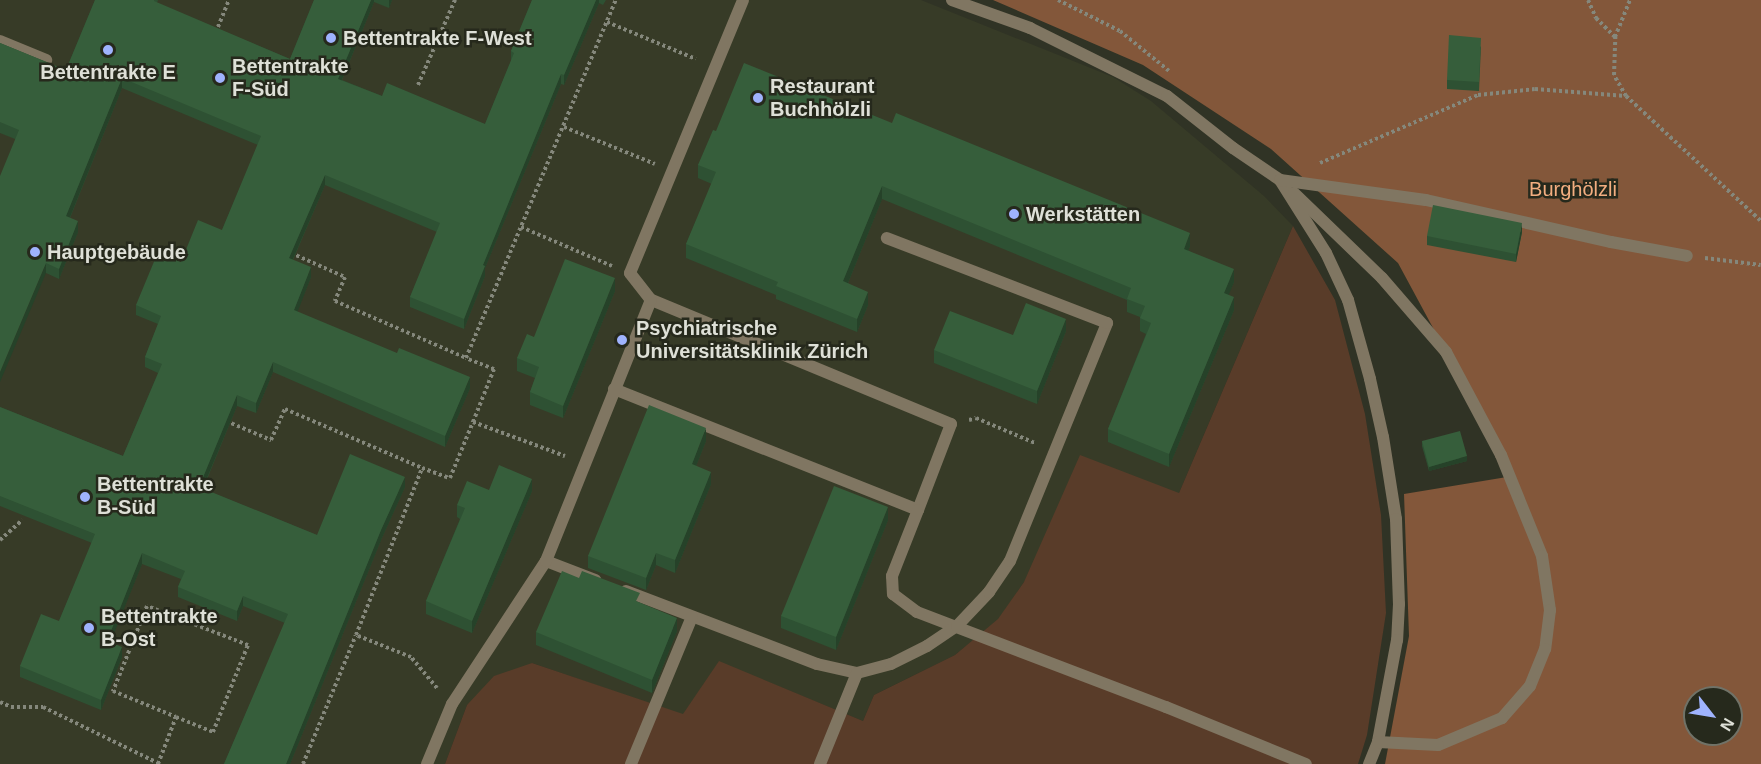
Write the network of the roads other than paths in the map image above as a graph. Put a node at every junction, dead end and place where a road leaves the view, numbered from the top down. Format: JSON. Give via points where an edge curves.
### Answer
{"nodes":[{"id":1,"x":743,"y":0,"type":"edge"},
{"id":2,"x":952,"y":0,"type":"edge"},
{"id":3,"x":0,"y":41,"type":"edge"},
{"id":4,"x":46,"y":60,"type":"edge"},
{"id":5,"x":1280,"y":180,"type":"junction"},
{"id":6,"x":887,"y":238,"type":"dead end"},
{"id":7,"x":1687,"y":256,"type":"road end"},
{"id":8,"x":651,"y":300,"type":"junction"},
{"id":9,"x":614,"y":389,"type":"junction"},
{"id":10,"x":918,"y":510,"type":"junction"},
{"id":11,"x":546,"y":561,"type":"junction"},
{"id":12,"x":692,"y":616,"type":"junction"},
{"id":13,"x":957,"y":626,"type":"junction"},
{"id":14,"x":857,"y":674,"type":"junction"},
{"id":15,"x":1378,"y":742,"type":"junction"},
{"id":16,"x":427,"y":764,"type":"edge"},
{"id":17,"x":631,"y":764,"type":"edge"},
{"id":18,"x":820,"y":764,"type":"edge"},
{"id":19,"x":1306,"y":764,"type":"edge"},
{"id":20,"x":1369,"y":764,"type":"edge"}],
"edges":[{"from":1,"to":8,"type":"lane","via":[[630,273]]},
{"from":2,"to":5,"type":"lane","via":[[1030,28],[1167,96]]},
{"from":3,"to":4,"type":"lane"},
{"from":5,"to":7,"type":"lane","via":[[1426,200]]},
{"from":5,"to":15,"type":"lane","via":[[1326,253],[1348,300],[1383,437],[1396,519],[1399,604],[1395,651]]},
{"from":5,"to":15,"type":"lane","via":[[1382,278],[1446,352],[1502,454],[1542,556],[1550,610],[1545,649],[1530,686],[1502,718],[1438,745]]},
{"from":6,"to":13,"type":"lane","via":[[1107,323],[1010,561],[990,592]]},
{"from":8,"to":9,"type":"lane"},
{"from":8,"to":10,"type":"lane","via":[[951,424]]},
{"from":9,"to":10,"type":"lane"},
{"from":9,"to":11,"type":"lane"},
{"from":10,"to":13,"type":"lane","via":[[892,576],[893,594],[917,612]]},
{"from":11,"to":12,"type":"lane"},
{"from":11,"to":16,"type":"lane","via":[[452,704]]},
{"from":12,"to":14,"type":"lane","via":[[817,664]]},
{"from":12,"to":17,"type":"lane"},
{"from":13,"to":14,"type":"lane","via":[[891,664]]},
{"from":13,"to":19,"type":"lane"},
{"from":14,"to":18,"type":"lane"},
{"from":15,"to":20,"type":"lane"}]}
